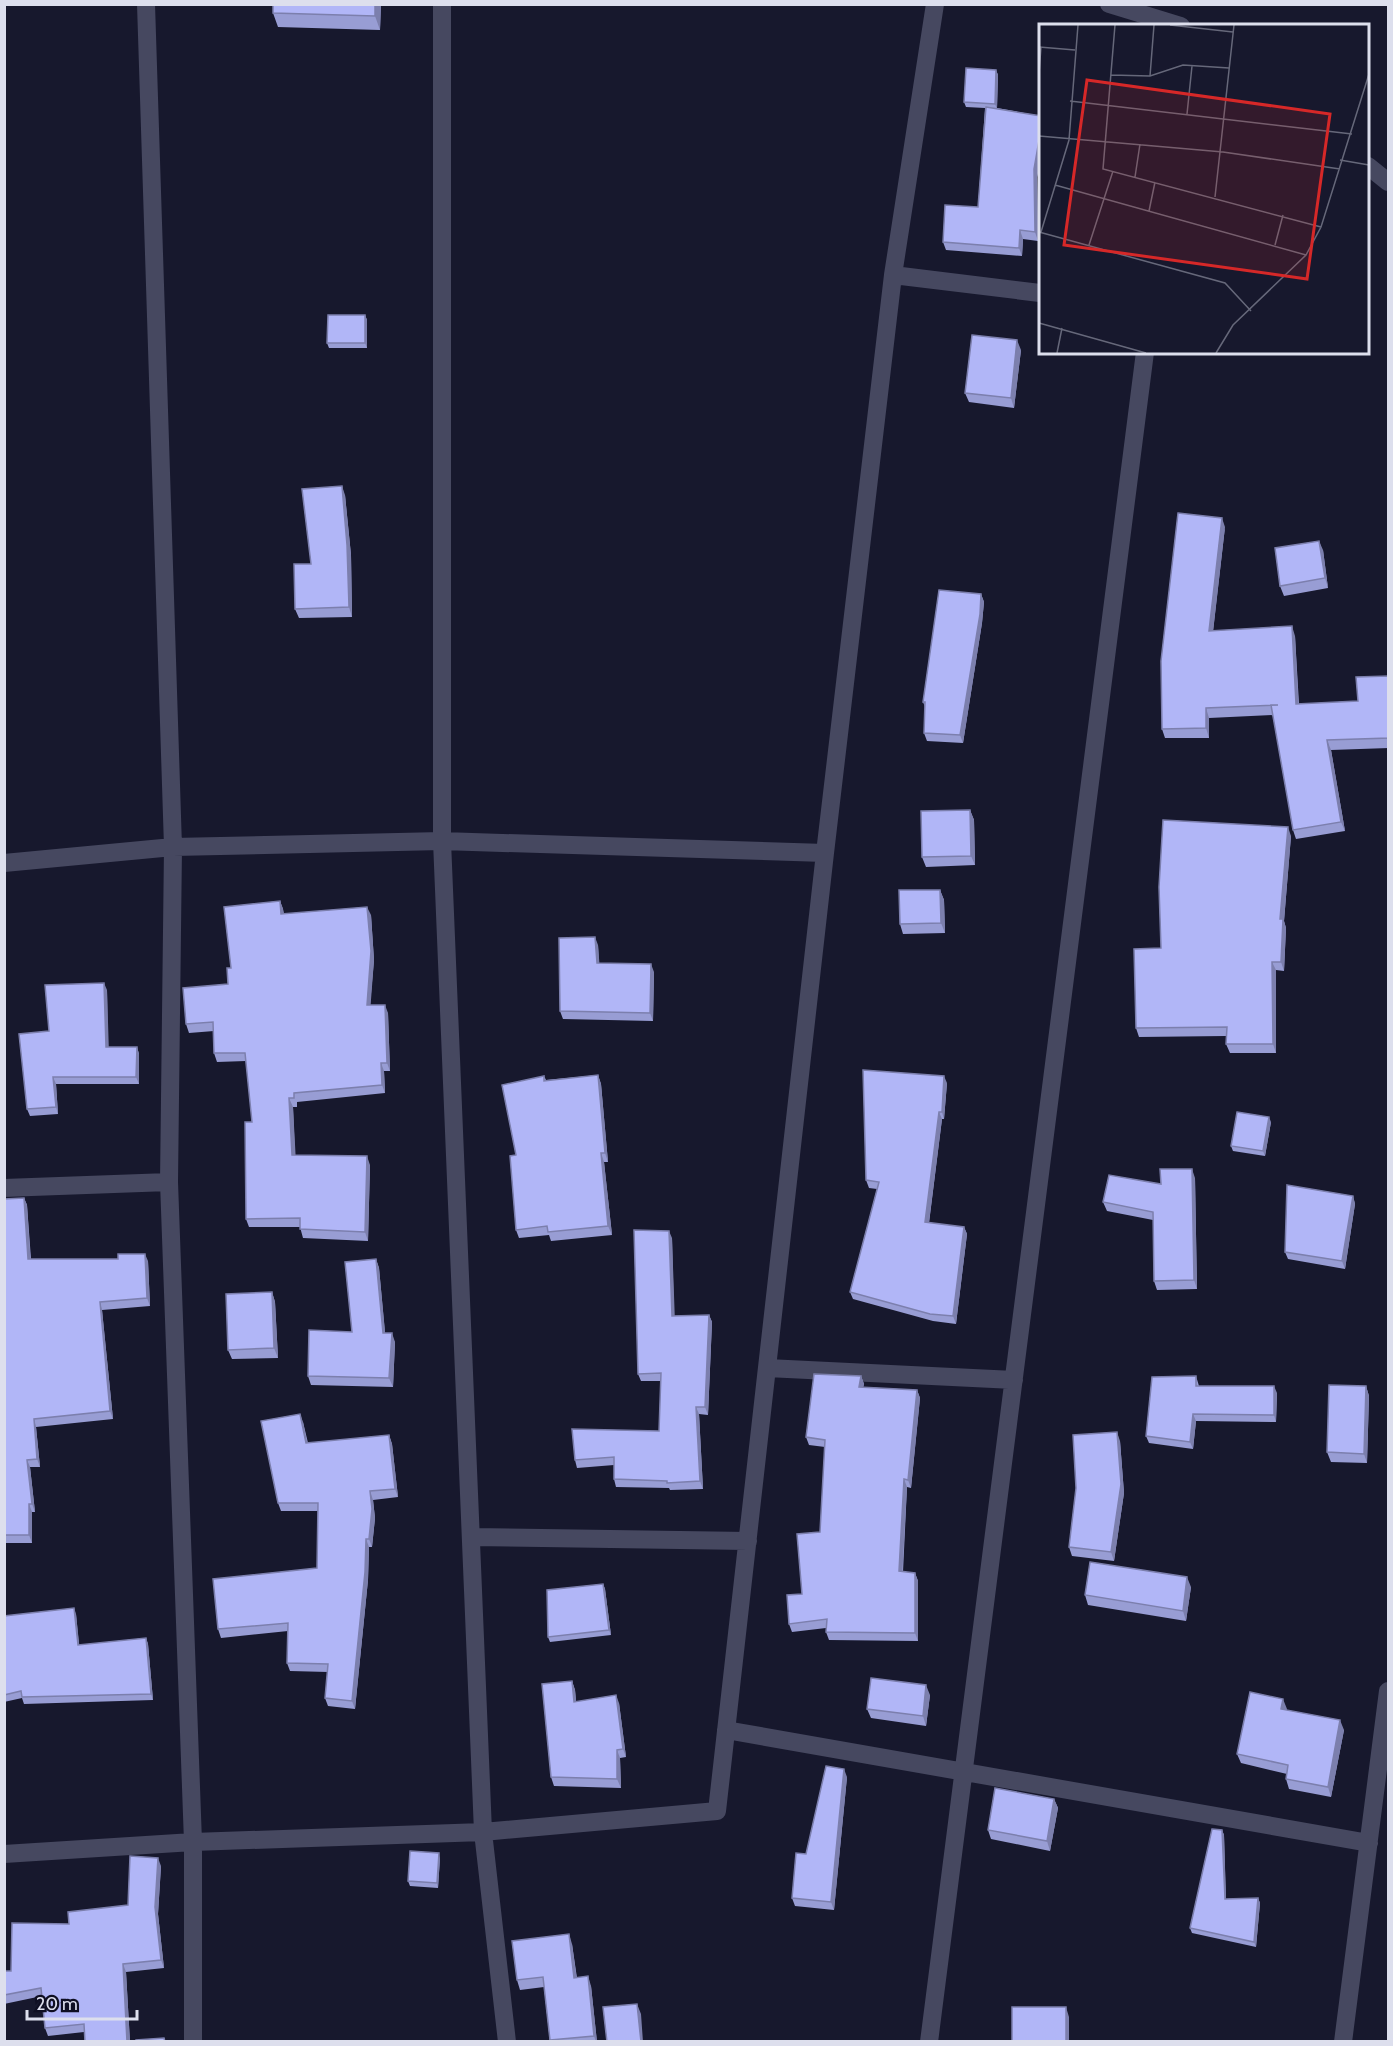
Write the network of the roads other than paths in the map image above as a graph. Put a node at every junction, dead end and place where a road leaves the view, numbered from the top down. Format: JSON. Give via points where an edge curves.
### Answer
{"nodes":[{"id":1,"x":146,"y":4,"type":"edge"},
{"id":2,"x":442,"y":4,"type":"edge"},
{"id":3,"x":935,"y":4,"type":"edge"},
{"id":4,"x":1109,"y":4,"type":"edge"},
{"id":5,"x":1174,"y":24,"type":"edge"},
{"id":6,"x":1369,"y":167,"type":"edge"},
{"id":7,"x":1389,"y":182,"type":"edge"},
{"id":8,"x":893,"y":275,"type":"junction"},
{"id":9,"x":1039,"y":293,"type":"edge"},
{"id":10,"x":1145,"y":354,"type":"edge"},
{"id":11,"x":442,"y":841,"type":"junction"},
{"id":12,"x":173,"y":847,"type":"junction"},
{"id":13,"x":825,"y":853,"type":"junction"},
{"id":14,"x":4,"y":864,"type":"edge"},
{"id":15,"x":169,"y":1182,"type":"junction"},
{"id":16,"x":4,"y":1188,"type":"edge"},
{"id":17,"x":767,"y":1368,"type":"junction"},
{"id":18,"x":1014,"y":1380,"type":"junction"},
{"id":19,"x":471,"y":1538,"type":"junction"},
{"id":20,"x":748,"y":1541,"type":"junction"},
{"id":21,"x":1389,"y":1691,"type":"edge"},
{"id":22,"x":726,"y":1730,"type":"junction"},
{"id":23,"x":964,"y":1772,"type":"junction"},
{"id":24,"x":483,"y":1832,"type":"junction"},
{"id":25,"x":193,"y":1842,"type":"junction"},
{"id":26,"x":1369,"y":1842,"type":"junction"},
{"id":27,"x":4,"y":1854,"type":"edge"},
{"id":28,"x":193,"y":2042,"type":"edge"},
{"id":29,"x":507,"y":2042,"type":"edge"},
{"id":30,"x":929,"y":2042,"type":"edge"},
{"id":31,"x":1343,"y":2042,"type":"edge"}],
"edges":[{"from":1,"to":12,"type":"street"},
{"from":2,"to":11,"type":"street"},
{"from":3,"to":8,"type":"street"},
{"from":4,"to":5,"type":"street"},
{"from":6,"to":7,"type":"street"},
{"from":8,"to":9,"type":"street"},
{"from":8,"to":13,"type":"street"},
{"from":10,"to":18,"type":"street"},
{"from":11,"to":12,"type":"street"},
{"from":11,"to":13,"type":"street"},
{"from":11,"to":19,"type":"street"},
{"from":12,"to":14,"type":"street"},
{"from":12,"to":15,"type":"street"},
{"from":13,"to":17,"type":"street"},
{"from":15,"to":16,"type":"street"},
{"from":15,"to":25,"type":"street"},
{"from":17,"to":18,"type":"street"},
{"from":17,"to":20,"type":"street"},
{"from":18,"to":23,"type":"street"},
{"from":19,"to":20,"type":"street"},
{"from":19,"to":24,"type":"street"},
{"from":20,"to":22,"type":"street"},
{"from":21,"to":26,"type":"street"},
{"from":22,"to":23,"type":"street"},
{"from":22,"to":24,"type":"street","via":[[717,1811]]},
{"from":23,"to":26,"type":"street"},
{"from":23,"to":30,"type":"street"},
{"from":24,"to":25,"type":"street"},
{"from":24,"to":29,"type":"street"},
{"from":25,"to":27,"type":"street"},
{"from":25,"to":28,"type":"street"},
{"from":26,"to":31,"type":"street"}]}
